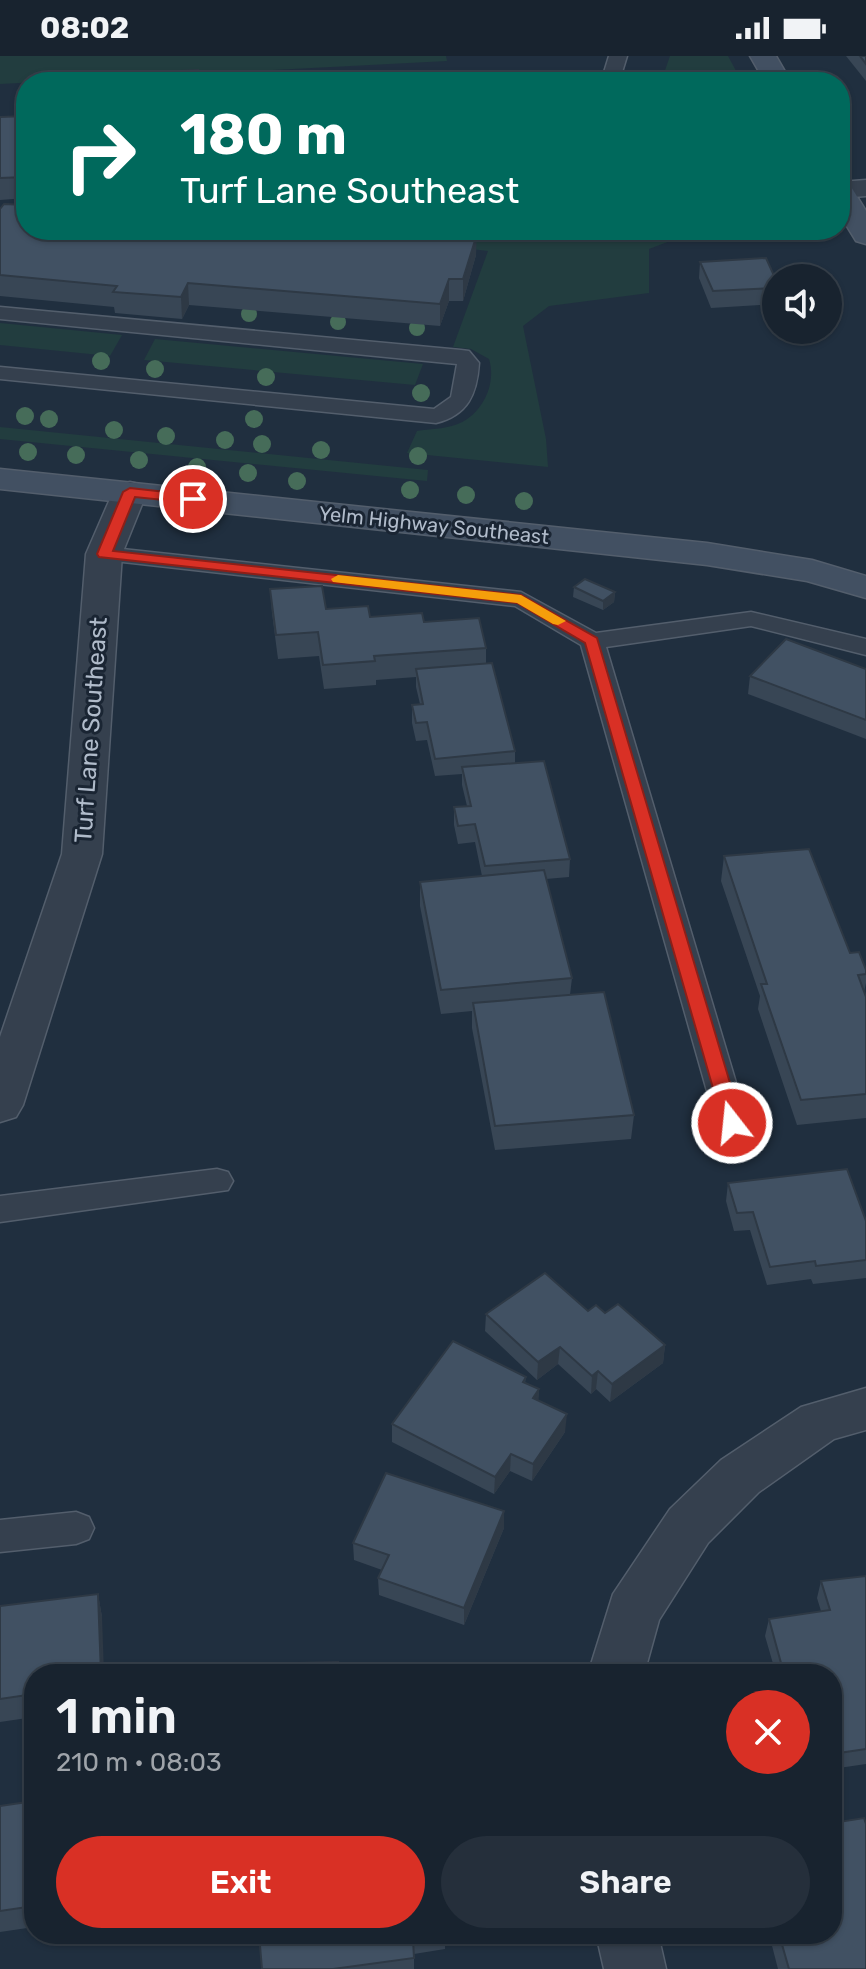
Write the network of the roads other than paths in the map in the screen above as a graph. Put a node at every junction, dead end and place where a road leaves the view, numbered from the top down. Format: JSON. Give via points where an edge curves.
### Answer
{"nodes":[{"id":1,"x":850,"y":208,"type":"edge"},
{"id":2,"x":866,"y":235,"type":"edge"},
{"id":3,"x":0,"y":313,"type":"edge"},
{"id":4,"x":0,"y":373,"type":"edge"},
{"id":5,"x":0,"y":479,"type":"edge"},
{"id":6,"x":130,"y":492,"type":"junction"},
{"id":7,"x":104,"y":554,"type":"junction"},
{"id":8,"x":866,"y":587,"type":"edge"},
{"id":9,"x":592,"y":641,"type":"junction"},
{"id":10,"x":866,"y":647,"type":"edge"},
{"id":11,"x":0,"y":1105,"type":"edge"},
{"id":12,"x":732,"y":1123,"type":"dead end"},
{"id":13,"x":217,"y":1181,"type":"dead end"},
{"id":14,"x":0,"y":1209,"type":"edge"},
{"id":15,"x":866,"y":1409,"type":"edge"},
{"id":16,"x":76,"y":1528,"type":"dead end"},
{"id":17,"x":0,"y":1536,"type":"edge"},
{"id":18,"x":619,"y":1664,"type":"edge"},
{"id":19,"x":629,"y":1944,"type":"edge"},
{"id":20,"x":635,"y":1969,"type":"edge"}],
"edges":[{"from":1,"to":2,"type":"main road"},
{"from":3,"to":4,"type":"lane","via":[[461,356],[468,363],[461,399],[453,410],[436,416]]},
{"from":5,"to":6,"type":"main road","name":"Yelm Highway Southeast"},
{"from":6,"to":7,"type":"street","name":"Turf Lane Southeast"},
{"from":6,"to":8,"type":"main road","name":"Yelm Highway Southeast","via":[[707,554],[812,571]]},
{"from":7,"to":9,"type":"lane","via":[[521,599]]},
{"from":7,"to":11,"type":"street","name":"Turf Lane Southeast","via":[[82,854]]},
{"from":9,"to":10,"type":"lane","via":[[751,619]]},
{"from":9,"to":12,"type":"lane"},
{"from":13,"to":14,"type":"lane"},
{"from":15,"to":18,"type":"street","via":[[819,1422],[740,1476],[689,1526],[633,1612]]},
{"from":16,"to":17,"type":"lane"},
{"from":19,"to":20,"type":"street"}]}
